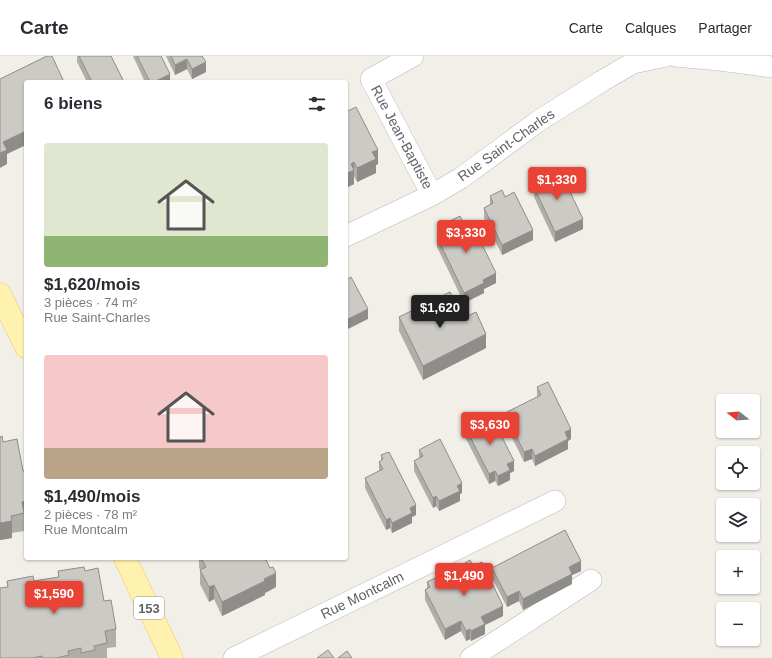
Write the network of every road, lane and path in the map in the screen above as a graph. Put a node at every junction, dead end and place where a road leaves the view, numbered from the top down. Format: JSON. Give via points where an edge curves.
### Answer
{"nodes":[{"id":1,"x":413,"y":56,"type":"edge"},
{"id":2,"x":666,"y":56,"type":"edge"},
{"id":3,"x":674,"y":56,"type":"edge"},
{"id":4,"x":772,"y":67,"type":"edge"},
{"id":5,"x":432,"y":195,"type":"junction"},
{"id":6,"x":348,"y":235,"type":"edge"},
{"id":7,"x":0,"y":294,"type":"edge"},
{"id":8,"x":24,"y":343,"type":"edge"},
{"id":9,"x":555,"y":501,"type":"dead end"},
{"id":10,"x":127,"y":560,"type":"edge"},
{"id":11,"x":591,"y":580,"type":"dead end"},
{"id":12,"x":172,"y":658,"type":"edge"},
{"id":13,"x":234,"y":658,"type":"edge"},
{"id":14,"x":471,"y":658,"type":"edge"}],
"edges":[{"from":1,"to":5,"type":"street","name":"Rue Jean-Baptiste","via":[[371,79]]},
{"from":2,"to":5,"type":"street","name":"Rue Saint-Charles","via":[[633,63],[602,81],[540,120],[461,178]]},
{"from":3,"to":4,"type":"street"},
{"from":5,"to":6,"type":"street","name":"Rue Saint-Charles"},
{"from":7,"to":8,"type":"main road"},
{"from":9,"to":13,"type":"street","name":"Rue Montcalm"},
{"from":10,"to":12,"type":"main road","number":"153"},
{"from":11,"to":14,"type":"street"}]}
